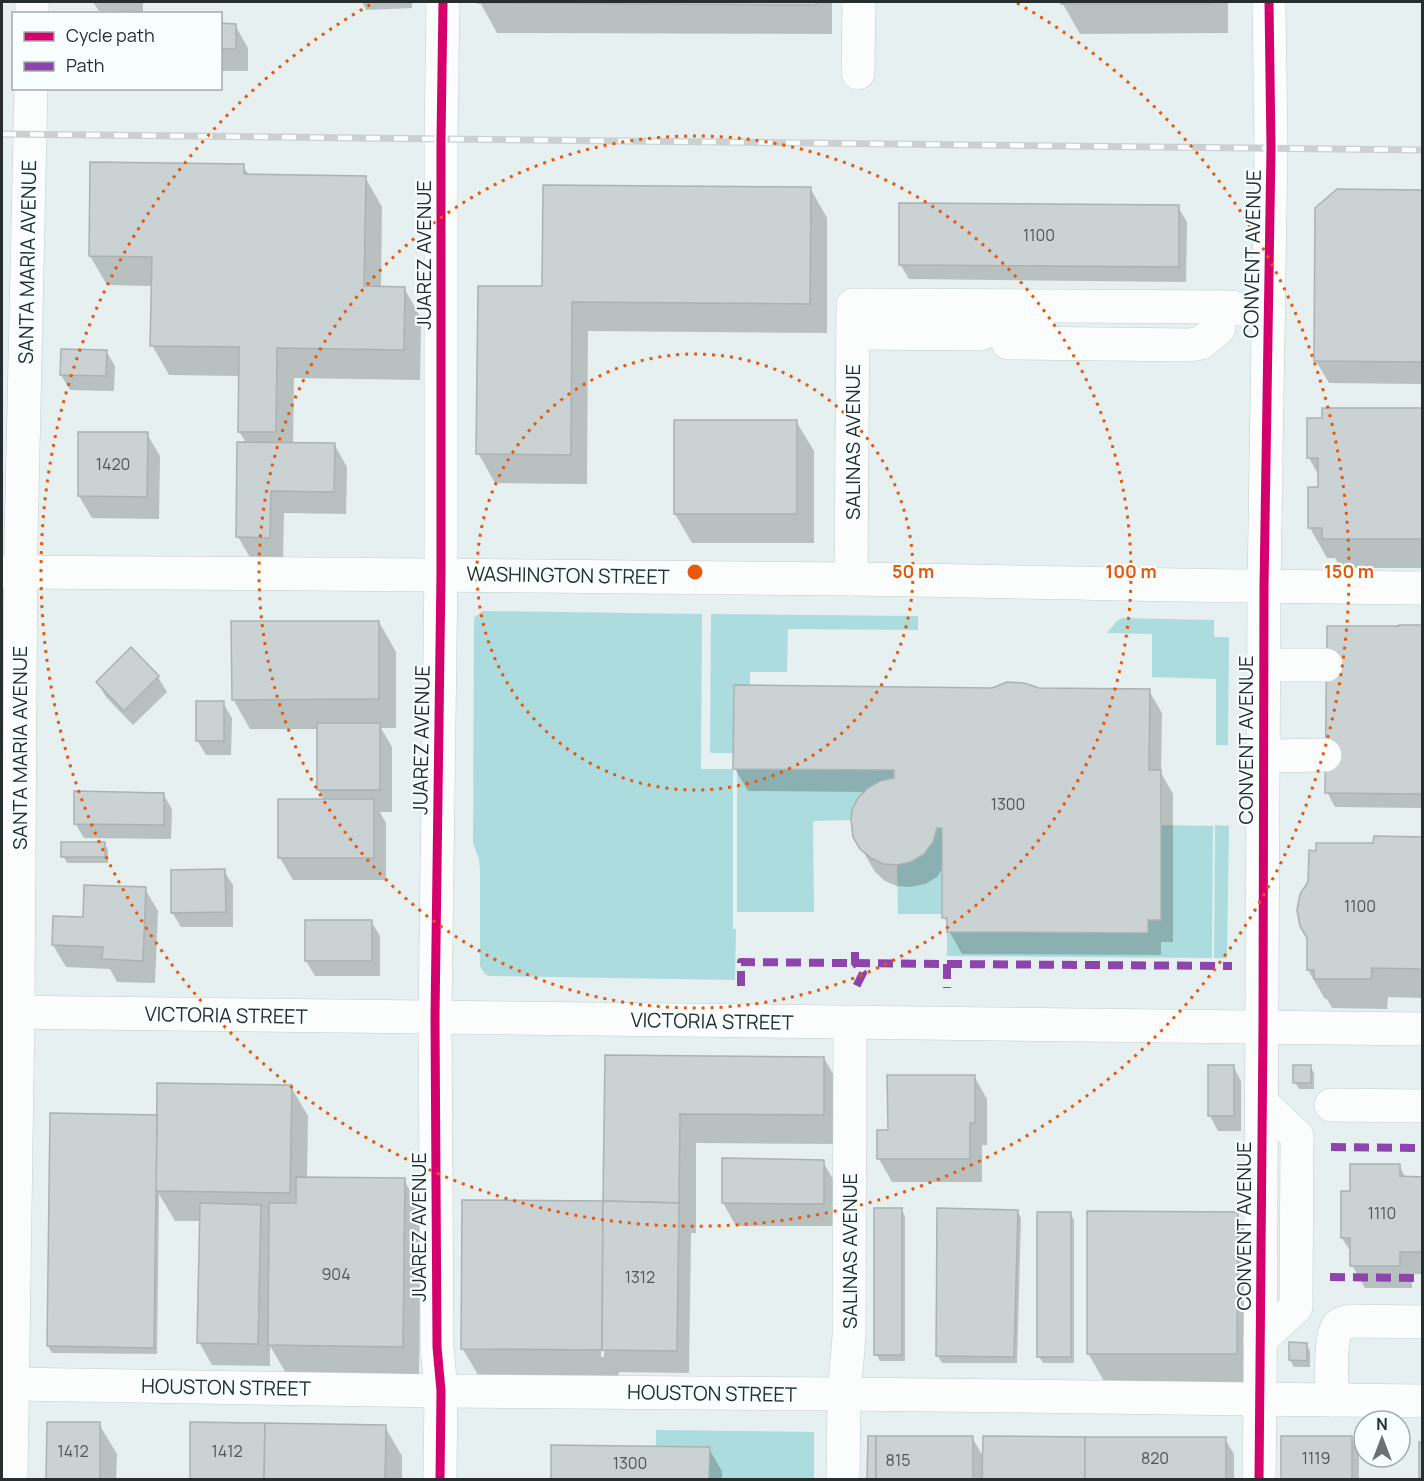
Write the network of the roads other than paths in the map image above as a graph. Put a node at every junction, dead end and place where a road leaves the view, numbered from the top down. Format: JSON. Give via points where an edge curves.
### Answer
{"nodes":[{"id":1,"x":443,"y":2,"type":"edge"},
{"id":2,"x":859,"y":2,"type":"edge"},
{"id":3,"x":1269,"y":2,"type":"edge"},
{"id":4,"x":858,"y":73,"type":"dead end"},
{"id":5,"x":31,"y":90,"type":"edge"},
{"id":6,"x":1269,"y":316,"type":"junction"},
{"id":7,"x":853,"y":319,"type":"junction"},
{"id":8,"x":11,"y":572,"type":"edge"},
{"id":9,"x":441,"y":573,"type":"junction"},
{"id":10,"x":851,"y":579,"type":"junction"},
{"id":11,"x":1264,"y":587,"type":"junction"},
{"id":12,"x":1422,"y":588,"type":"edge"},
{"id":13,"x":1263,"y":665,"type":"junction"},
{"id":14,"x":1326,"y":665,"type":"dead end"},
{"id":15,"x":1325,"y":755,"type":"dead end"},
{"id":16,"x":1263,"y":756,"type":"junction"},
{"id":17,"x":10,"y":923,"type":"edge"},
{"id":18,"x":10,"y":1012,"type":"edge"},
{"id":19,"x":435,"y":1017,"type":"junction"},
{"id":20,"x":850,"y":1022,"type":"junction"},
{"id":21,"x":1263,"y":1026,"type":"junction"},
{"id":22,"x":1422,"y":1029,"type":"edge"},
{"id":23,"x":1332,"y":1105,"type":"dead end"},
{"id":24,"x":1422,"y":1106,"type":"edge"},
{"id":25,"x":1422,"y":1322,"type":"edge"},
{"id":26,"x":6,"y":1384,"type":"edge"},
{"id":27,"x":441,"y":1391,"type":"junction"},
{"id":28,"x":844,"y":1394,"type":"junction"},
{"id":29,"x":1260,"y":1399,"type":"junction"},
{"id":30,"x":1332,"y":1400,"type":"junction"},
{"id":31,"x":1422,"y":1401,"type":"edge"},
{"id":32,"x":11,"y":1479,"type":"edge"},
{"id":33,"x":440,"y":1479,"type":"edge"},
{"id":34,"x":843,"y":1479,"type":"edge"},
{"id":35,"x":1259,"y":1479,"type":"edge"}],
"edges":[{"from":1,"to":9,"type":"main road","name":"JUAREZ AVENUE"},
{"from":2,"to":4,"type":"main road"},
{"from":3,"to":6,"type":"main road","name":"CONVENT AVENUE"},
{"from":5,"to":8,"type":"main road","name":"SANTA MARIA AVENUE"},
{"from":6,"to":7,"type":"main road","via":[[1232,307]]},
{"from":6,"to":7,"type":"main road","via":[[1232,327],[1005,325],[980,334]]},
{"from":6,"to":11,"type":"main road","name":"CONVENT AVENUE"},
{"from":7,"to":10,"type":"main road","name":"SALINAS AVENUE"},
{"from":8,"to":9,"type":"main road","name":"WASHINGTON STREET"},
{"from":8,"to":17,"type":"main road","name":"SANTA MARIA AVENUE"},
{"from":9,"to":10,"type":"main road","name":"WASHINGTON STREET"},
{"from":9,"to":19,"type":"main road","name":"JUAREZ AVENUE"},
{"from":10,"to":11,"type":"main road","name":"WASHINGTON STREET"},
{"from":11,"to":12,"type":"main road","name":"WASHINGTON STREET"},
{"from":11,"to":13,"type":"main road","name":"CONVENT AVENUE"},
{"from":13,"to":14,"type":"main road"},
{"from":13,"to":16,"type":"main road","name":"CONVENT AVENUE"},
{"from":15,"to":16,"type":"main road"},
{"from":16,"to":21,"type":"main road","name":"CONVENT AVENUE"},
{"from":17,"to":18,"type":"main road","name":"SANTA MARIA AVENUE"},
{"from":18,"to":19,"type":"main road","name":"VICTORIA STREET"},
{"from":18,"to":26,"type":"main road","name":"SANTA MARIA AVENUE"},
{"from":19,"to":20,"type":"main road","name":"VICTORIA STREET"},
{"from":19,"to":27,"type":"main road","name":"JUAREZ AVENUE","via":[[437,1347]]},
{"from":20,"to":21,"type":"main road","name":"VICTORIA STREET"},
{"from":20,"to":28,"type":"main road","name":"SALINAS AVENUE","via":[[849,1337]]},
{"from":21,"to":22,"type":"main road","name":"VICTORIA STREET"},
{"from":21,"to":29,"type":"main road","name":"CONVENT AVENUE"},
{"from":23,"to":24,"type":"main road"},
{"from":25,"to":30,"type":"main road","via":[[1351,1321],[1337,1327],[1332,1345]]},
{"from":26,"to":27,"type":"main road","name":"HOUSTON STREET"},
{"from":26,"to":32,"type":"main road","name":"SANTA MARIA AVENUE"},
{"from":27,"to":28,"type":"main road","name":"HOUSTON STREET"},
{"from":27,"to":33,"type":"main road","name":"JUAREZ AVENUE"},
{"from":28,"to":29,"type":"main road","name":"HOUSTON STREET"},
{"from":28,"to":34,"type":"main road","name":"SALINAS AVENUE"},
{"from":29,"to":30,"type":"main road","name":"HOUSTON STREET"},
{"from":29,"to":35,"type":"main road","name":"CONVENT AVENUE"},
{"from":30,"to":31,"type":"main road","name":"HOUSTON STREET"}]}
